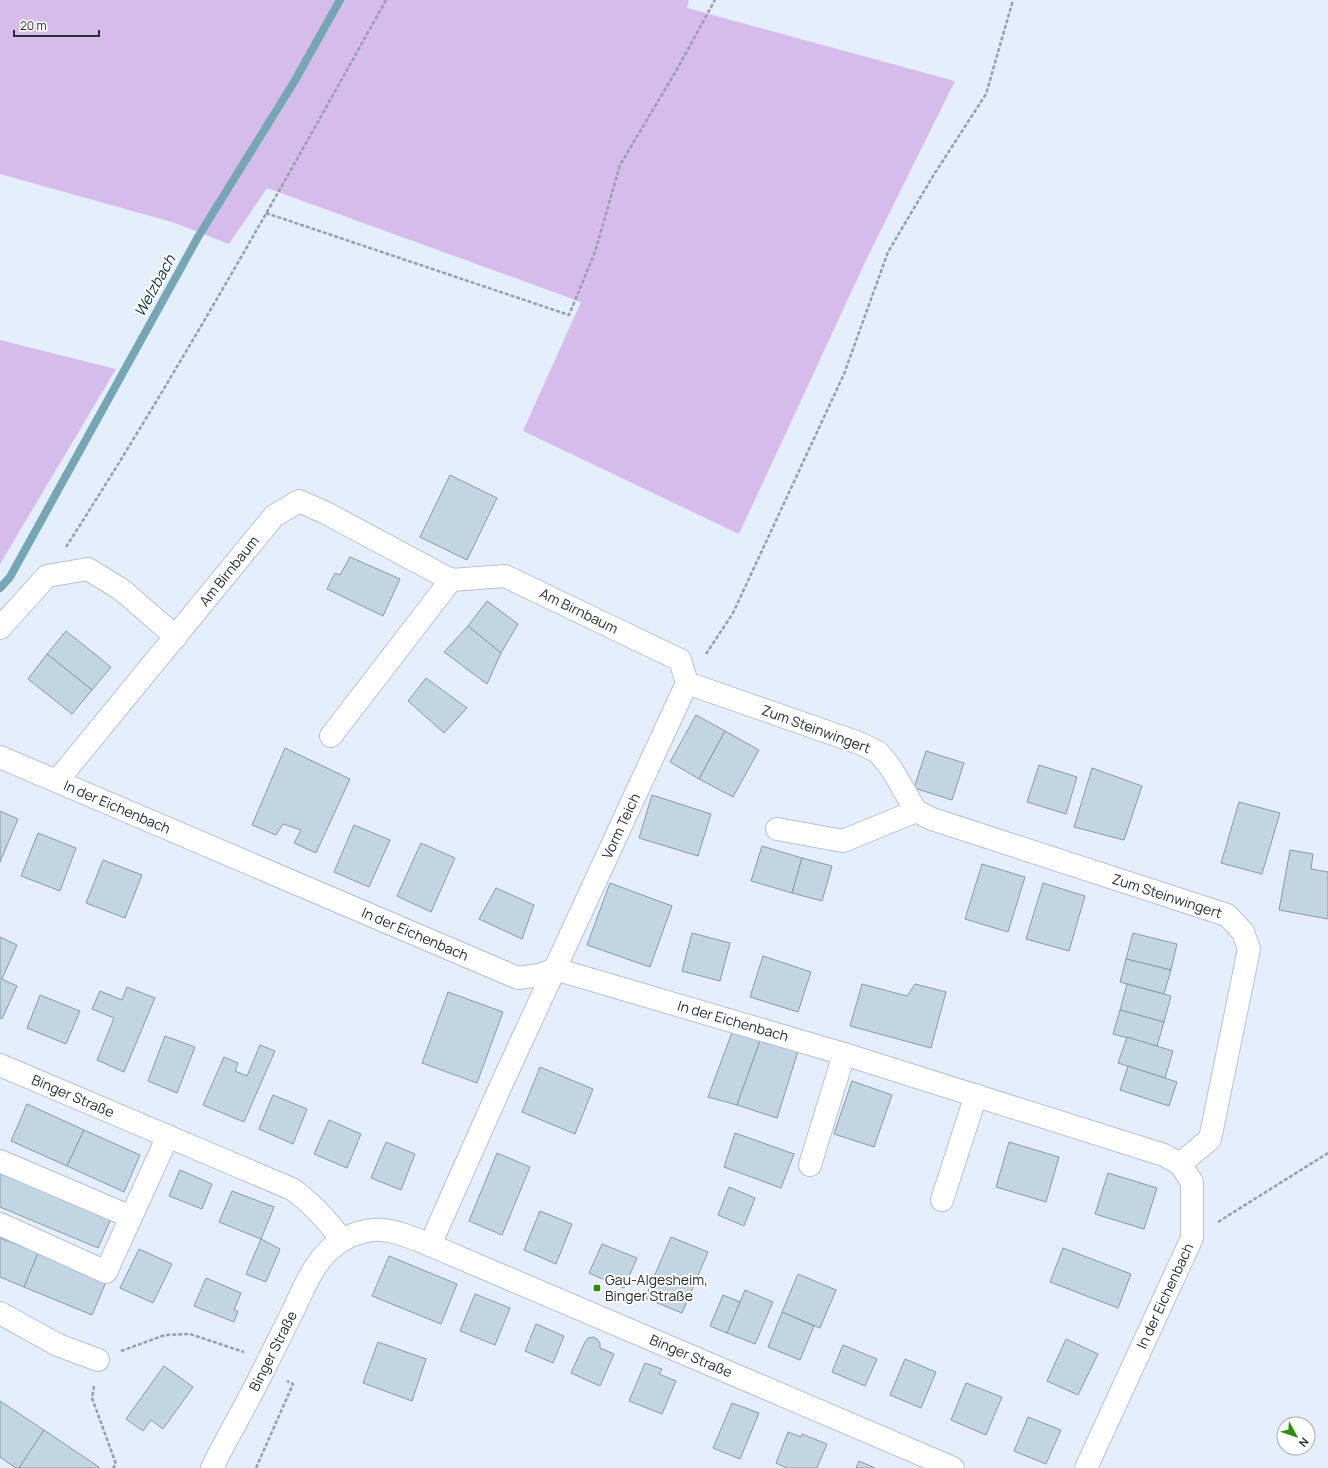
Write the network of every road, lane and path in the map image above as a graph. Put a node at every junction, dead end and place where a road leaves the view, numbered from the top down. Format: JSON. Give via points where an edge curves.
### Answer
{"nodes":[{"id":1,"x":386,"y":0,"type":"edge"},
{"id":2,"x":715,"y":0,"type":"edge"},
{"id":3,"x":1013,"y":0,"type":"edge"},
{"id":4,"x":266,"y":213,"type":"junction"},
{"id":5,"x":47,"y":576,"type":"junction"},
{"id":6,"x":451,"y":580,"type":"junction"},
{"id":7,"x":0,"y":628,"type":"edge"},
{"id":8,"x":176,"y":637,"type":"junction"},
{"id":9,"x":687,"y":683,"type":"junction"},
{"id":10,"x":331,"y":736,"type":"dead end"},
{"id":11,"x":0,"y":757,"type":"edge"},
{"id":12,"x":56,"y":781,"type":"junction"},
{"id":13,"x":916,"y":811,"type":"junction"},
{"id":14,"x":777,"y":829,"type":"dead end"},
{"id":15,"x":555,"y":969,"type":"junction"},
{"id":16,"x":844,"y":1054,"type":"junction"},
{"id":17,"x":0,"y":1065,"type":"edge"},
{"id":18,"x":976,"y":1095,"type":"junction"},
{"id":19,"x":168,"y":1136,"type":"junction"},
{"id":20,"x":1328,"y":1153,"type":"edge"},
{"id":21,"x":0,"y":1161,"type":"edge"},
{"id":22,"x":1180,"y":1164,"type":"junction"},
{"id":23,"x":810,"y":1165,"type":"dead end"},
{"id":24,"x":942,"y":1200,"type":"dead end"},
{"id":25,"x":131,"y":1217,"type":"junction"},
{"id":26,"x":0,"y":1224,"type":"edge"},
{"id":27,"x":1192,"y":1238,"type":"junction"},
{"id":28,"x":342,"y":1240,"type":"junction"},
{"id":29,"x":430,"y":1245,"type":"junction"},
{"id":30,"x":0,"y":1313,"type":"edge"},
{"id":31,"x":98,"y":1360,"type":"junction"},
{"id":32,"x":266,"y":1366,"type":"junction"},
{"id":33,"x":113,"y":1468,"type":"edge"},
{"id":34,"x":212,"y":1468,"type":"edge"},
{"id":35,"x":256,"y":1468,"type":"edge"},
{"id":36,"x":953,"y":1468,"type":"edge"},
{"id":37,"x":1086,"y":1468,"type":"edge"}],
"edges":[{"from":1,"to":4,"type":"path"},
{"from":2,"to":4,"type":"path","via":[[620,165],[595,252],[569,315]]},
{"from":3,"to":9,"type":"path","via":[[986,94],[888,252],[844,374],[788,496],[733,613]]},
{"from":4,"to":5,"type":"path","via":[[168,381]]},
{"from":5,"to":7,"type":"street"},
{"from":5,"to":8,"type":"street","via":[[88,569],[122,590]]},
{"from":6,"to":8,"type":"street","name":"Am Birnbaum","via":[[299,501],[274,516]]},
{"from":6,"to":9,"type":"street","name":"Am Birnbaum","via":[[505,576],[680,660]]},
{"from":6,"to":10,"type":"street"},
{"from":8,"to":12,"type":"street","name":"Am Birnbaum"},
{"from":9,"to":13,"type":"street","name":"Zum Steinwingert","via":[[859,743],[878,752],[891,768]]},
{"from":9,"to":15,"type":"street","name":"Vorm Teich"},
{"from":11,"to":12,"type":"street","name":"In der Eichenbach"},
{"from":12,"to":15,"type":"street","name":"In der Eichenbach","via":[[518,978],[540,975]]},
{"from":13,"to":14,"type":"street","via":[[843,842]]},
{"from":13,"to":22,"type":"street","name":"Zum Steinwingert","via":[[932,819],[1227,915],[1244,932],[1249,949],[1210,1139]]},
{"from":15,"to":16,"type":"street","name":"In der Eichenbach"},
{"from":15,"to":29,"type":"street","name":"Vorm Teich"},
{"from":16,"to":18,"type":"street","name":"In der Eichenbach"},
{"from":16,"to":23,"type":"street"},
{"from":17,"to":19,"type":"street","name":"Binger Straße"},
{"from":18,"to":22,"type":"street","name":"In der Eichenbach","via":[[1164,1155]]},
{"from":18,"to":24,"type":"street"},
{"from":19,"to":25,"type":"street"},
{"from":19,"to":28,"type":"street","name":"Binger Straße","via":[[292,1189],[319,1212]]},
{"from":20,"to":27,"type":"path"},
{"from":21,"to":25,"type":"street"},
{"from":22,"to":27,"type":"street","name":"In der Eichenbach","via":[[1192,1182]]},
{"from":25,"to":26,"type":"street","via":[[106,1272]]},
{"from":27,"to":37,"type":"street","name":"In der Eichenbach"},
{"from":28,"to":29,"type":"street","name":"Binger Straße","via":[[383,1229]]},
{"from":28,"to":32,"type":"street","name":"Binger Straße","via":[[324,1254],[316,1267]]},
{"from":29,"to":36,"type":"street","name":"Binger Straße"},
{"from":30,"to":31,"type":"street","via":[[58,1346]]},
{"from":31,"to":32,"type":"path","via":[[165,1335],[190,1334]]},
{"from":31,"to":33,"type":"path","via":[[92,1398],[116,1464]]},
{"from":32,"to":34,"type":"street","name":"Binger Straße"},
{"from":32,"to":35,"type":"path","via":[[293,1384]]}]}
